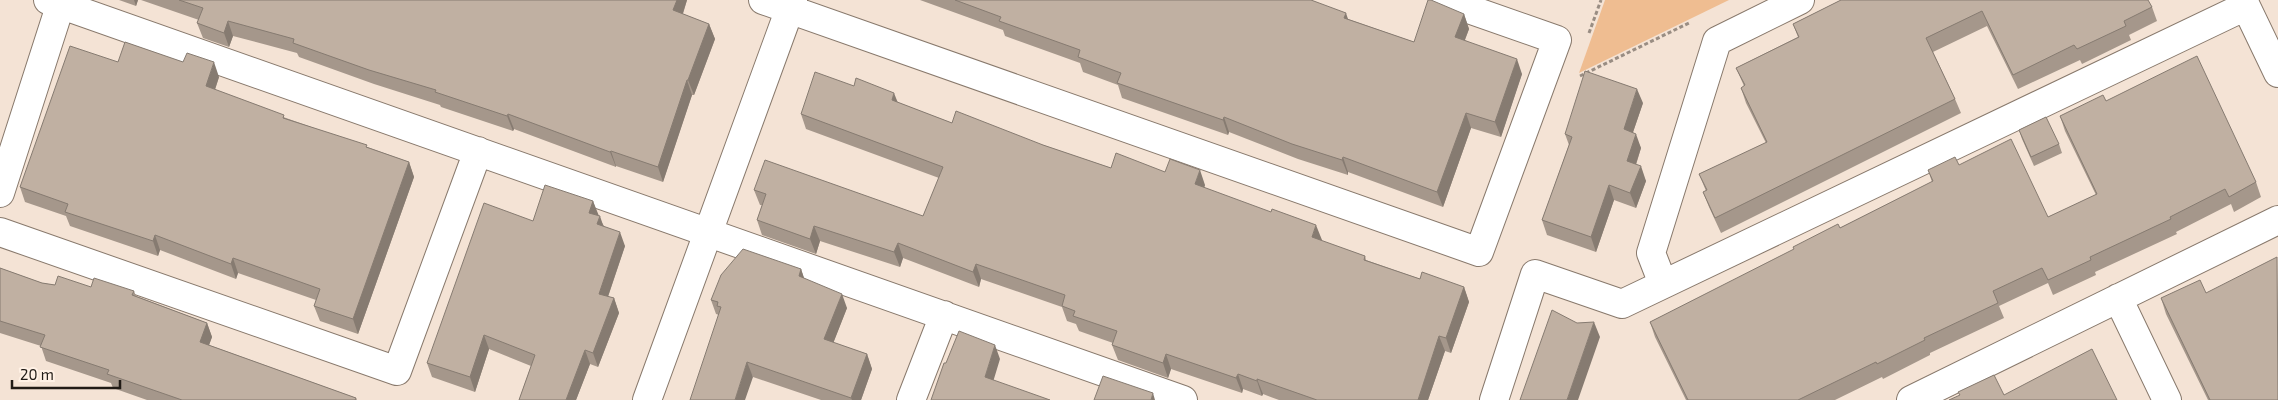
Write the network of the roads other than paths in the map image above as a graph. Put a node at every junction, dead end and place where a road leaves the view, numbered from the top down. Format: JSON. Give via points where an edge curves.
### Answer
{"nodes":[{"id":1,"x":763,"y":0,"type":"edge"},
{"id":2,"x":1443,"y":0,"type":"edge"},
{"id":3,"x":1800,"y":0,"type":"edge"},
{"id":4,"x":57,"y":2,"type":"edge"},
{"id":5,"x":2244,"y":3,"type":"edge"},
{"id":6,"x":791,"y":4,"type":"edge"},
{"id":7,"x":1470,"y":5,"type":"edge"},
{"id":8,"x":2278,"y":73,"type":"edge"},
{"id":9,"x":478,"y":151,"type":"junction"},
{"id":10,"x":0,"y":193,"type":"edge"},
{"id":11,"x":2278,"y":220,"type":"edge"},
{"id":12,"x":0,"y":232,"type":"edge"},
{"id":13,"x":708,"y":232,"type":"junction"},
{"id":14,"x":1663,"y":284,"type":"junction"},
{"id":15,"x":2118,"y":298,"type":"junction"},
{"id":16,"x":944,"y":316,"type":"junction"},
{"id":17,"x":648,"y":400,"type":"edge"},
{"id":18,"x":911,"y":400,"type":"edge"},
{"id":19,"x":1183,"y":400,"type":"edge"},
{"id":20,"x":1494,"y":400,"type":"edge"},
{"id":21,"x":1911,"y":400,"type":"edge"},
{"id":22,"x":2166,"y":400,"type":"edge"}],
"edges":[{"from":1,"to":6,"type":"street"},
{"from":2,"to":7,"type":"street"},
{"from":3,"to":14,"type":"street","via":[[1716,41],[1651,253]]},
{"from":4,"to":9,"type":"street"},
{"from":4,"to":10,"type":"street"},
{"from":5,"to":8,"type":"street"},
{"from":5,"to":14,"type":"street"},
{"from":6,"to":7,"type":"street","via":[[1479,252],[1557,40]]},
{"from":6,"to":13,"type":"street"},
{"from":9,"to":12,"type":"street","via":[[397,371]]},
{"from":9,"to":13,"type":"street"},
{"from":11,"to":15,"type":"street"},
{"from":13,"to":16,"type":"street"},
{"from":13,"to":17,"type":"street"},
{"from":14,"to":20,"type":"street","via":[[1622,304],[1535,274]]},
{"from":15,"to":21,"type":"street"},
{"from":15,"to":22,"type":"street"},
{"from":16,"to":18,"type":"street"},
{"from":16,"to":19,"type":"street"}]}
